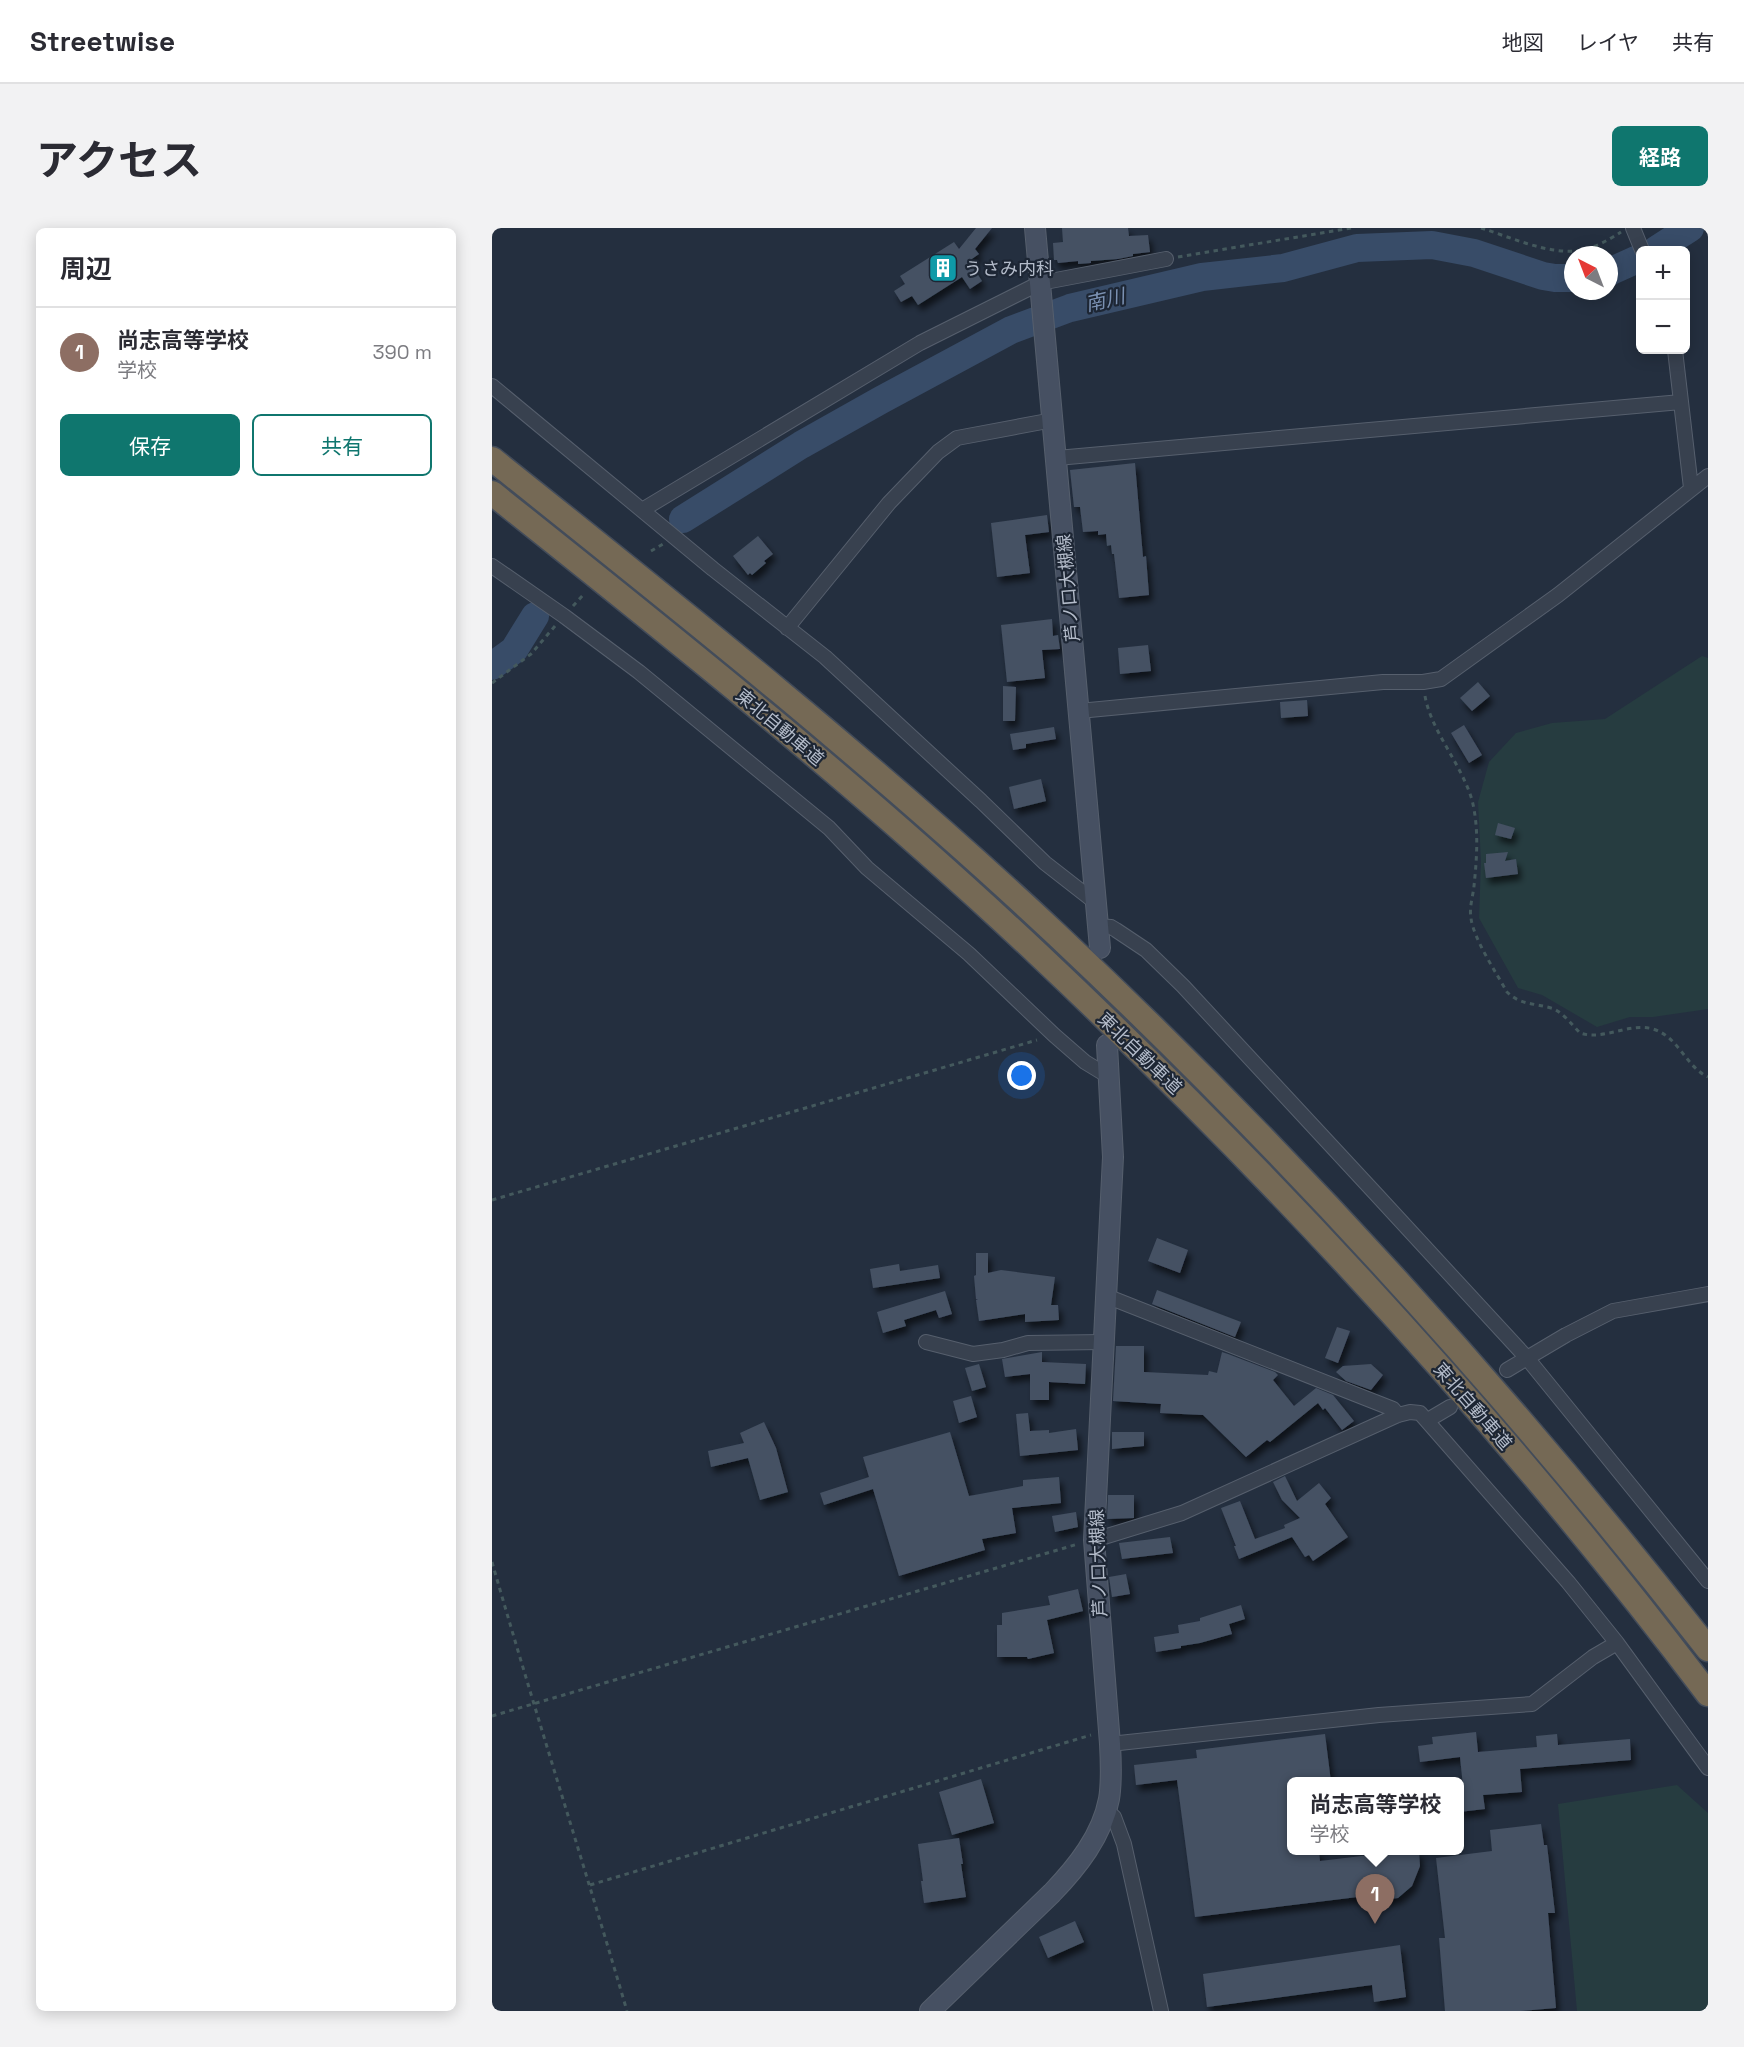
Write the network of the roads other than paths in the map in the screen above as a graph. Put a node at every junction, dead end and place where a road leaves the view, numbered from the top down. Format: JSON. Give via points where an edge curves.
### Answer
{"nodes":[{"id":1,"x":1035,"y":228,"type":"edge"},
{"id":2,"x":1632,"y":231,"type":"edge"},
{"id":3,"x":1640,"y":246,"type":"edge"},
{"id":4,"x":1166,"y":259,"type":"road end"},
{"id":5,"x":1040,"y":287,"type":"junction"},
{"id":6,"x":1675,"y":354,"type":"edge"},
{"id":7,"x":492,"y":386,"type":"edge"},
{"id":8,"x":1680,"y":402,"type":"junction"},
{"id":9,"x":1053,"y":420,"type":"junction"},
{"id":10,"x":1057,"y":458,"type":"junction"},
{"id":11,"x":492,"y":459,"type":"edge"},
{"id":12,"x":1708,"y":476,"type":"edge"},
{"id":13,"x":1692,"y":488,"type":"junction"},
{"id":14,"x":492,"y":493,"type":"edge"},
{"id":15,"x":642,"y":510,"type":"junction"},
{"id":16,"x":492,"y":566,"type":"edge"},
{"id":17,"x":787,"y":628,"type":"junction"},
{"id":18,"x":1079,"y":711,"type":"junction"},
{"id":19,"x":1095,"y":902,"type":"junction"},
{"id":20,"x":1097,"y":926,"type":"junction"},
{"id":21,"x":1100,"y":948,"type":"dead end"},
{"id":22,"x":1107,"y":1046,"type":"dead end"},
{"id":23,"x":1108,"y":1076,"type":"junction"},
{"id":24,"x":1708,"y":1294,"type":"edge"},
{"id":25,"x":1106,"y":1296,"type":"junction"},
{"id":26,"x":926,"y":1342,"type":"dead end"},
{"id":27,"x":1103,"y":1342,"type":"junction"},
{"id":28,"x":1527,"y":1358,"type":"junction"},
{"id":29,"x":1507,"y":1370,"type":"dead end"},
{"id":30,"x":1450,"y":1407,"type":"dead end"},
{"id":31,"x":1398,"y":1415,"type":"junction"},
{"id":32,"x":1428,"y":1420,"type":"junction"},
{"id":33,"x":1094,"y":1540,"type":"junction"},
{"id":34,"x":1708,"y":1581,"type":"edge"},
{"id":35,"x":1617,"y":1643,"type":"junction"},
{"id":36,"x":1708,"y":1649,"type":"edge"},
{"id":37,"x":1708,"y":1694,"type":"edge"},
{"id":38,"x":1109,"y":1737,"type":"junction"},
{"id":39,"x":1708,"y":1768,"type":"edge"},
{"id":40,"x":1106,"y":1810,"type":"junction"},
{"id":41,"x":930,"y":2011,"type":"edge"},
{"id":42,"x":1161,"y":2011,"type":"edge"}],
"edges":[{"from":1,"to":5,"type":"main road","name":"芦ノ口大槻線"},
{"from":2,"to":3,"type":"street"},
{"from":4,"to":5,"type":"street"},
{"from":5,"to":9,"type":"main road","name":"芦ノ口大槻線"},
{"from":5,"to":15,"type":"street","via":[[920,343]]},
{"from":6,"to":8,"type":"street"},
{"from":7,"to":15,"type":"street"},
{"from":8,"to":10,"type":"street"},
{"from":8,"to":13,"type":"street"},
{"from":9,"to":10,"type":"main road","name":"芦ノ口大槻線"},
{"from":9,"to":17,"type":"street","via":[[957,438],[938,452],[890,503]]},
{"from":10,"to":18,"type":"main road","name":"芦ノ口大槻線"},
{"from":11,"to":36,"type":"highway","name":"東北自動車道","via":[[812,718],[1046,925],[1178,1052],[1378,1259],[1647,1572]]},
{"from":12,"to":13,"type":"street"},
{"from":13,"to":18,"type":"street","via":[[1558,595],[1441,679]]},
{"from":14,"to":37,"type":"highway","name":"東北自動車道","via":[[819,759],[1036,952],[1158,1070],[1349,1266],[1475,1407]]},
{"from":15,"to":17,"type":"street"},
{"from":16,"to":23,"type":"street","via":[[639,672],[829,828],[867,868],[969,954],[1054,1035]]},
{"from":17,"to":19,"type":"street","via":[[825,657],[1045,863]]},
{"from":18,"to":19,"type":"main road","name":"芦ノ口大槻線"},
{"from":19,"to":20,"type":"main road","name":"芦ノ口大槻線"},
{"from":20,"to":21,"type":"main road","name":"芦ノ口大槻線"},
{"from":20,"to":28,"type":"street","via":[[1111,927],[1129,938],[1183,986]]},
{"from":22,"to":23,"type":"main road","name":"芦ノ口大槻線"},
{"from":23,"to":25,"type":"main road","name":"芦ノ口大槻線","via":[[1113,1157]]},
{"from":24,"to":28,"type":"street","via":[[1613,1311]]},
{"from":25,"to":27,"type":"main road","name":"芦ノ口大槻線"},
{"from":25,"to":31,"type":"street","via":[[1393,1409]]},
{"from":26,"to":27,"type":"street","via":[[973,1354],[1028,1343]]},
{"from":27,"to":33,"type":"main road","name":"芦ノ口大槻線"},
{"from":28,"to":29,"type":"street"},
{"from":28,"to":34,"type":"street"},
{"from":30,"to":32,"type":"street"},
{"from":31,"to":32,"type":"street","via":[[1420,1413]]},
{"from":31,"to":33,"type":"street","via":[[1182,1513]]},
{"from":32,"to":35,"type":"street"},
{"from":33,"to":38,"type":"main road","name":"芦ノ口大槻線"},
{"from":35,"to":38,"type":"street","via":[[1532,1704]]},
{"from":35,"to":39,"type":"street"},
{"from":38,"to":40,"type":"main road","name":"芦ノ口大槻線","via":[[1110,1786]]},
{"from":40,"to":41,"type":"main road","name":"芦ノ口大槻線","via":[[1092,1843],[1060,1884]]},
{"from":40,"to":42,"type":"street","via":[[1114,1817],[1124,1844]]}]}
